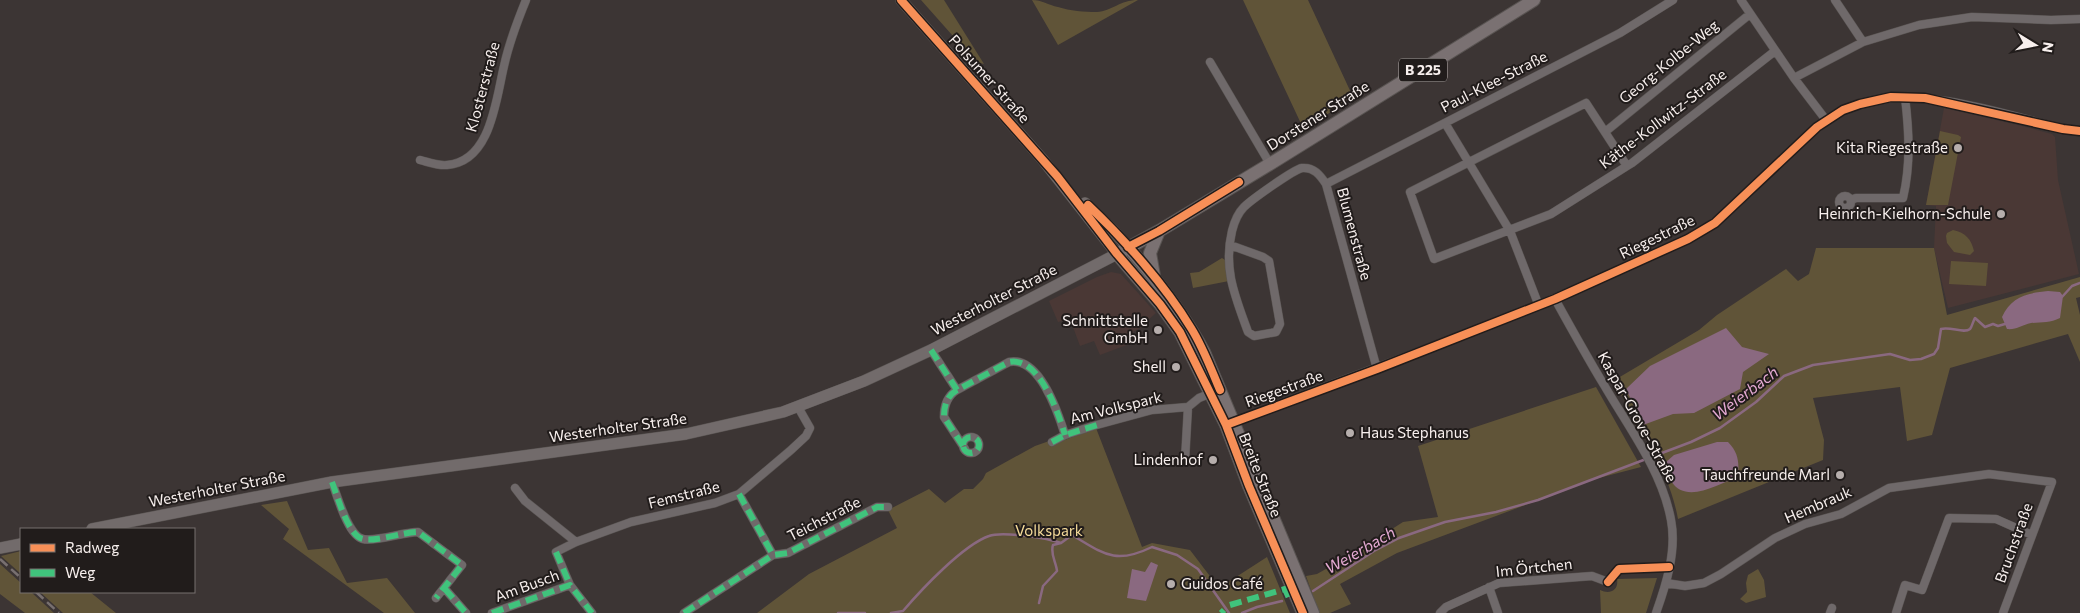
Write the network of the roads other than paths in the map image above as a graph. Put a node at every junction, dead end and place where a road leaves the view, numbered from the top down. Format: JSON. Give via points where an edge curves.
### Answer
{"nodes":[{"id":1,"x":526,"y":0,"type":"edge"},
{"id":2,"x":901,"y":0,"type":"edge"},
{"id":3,"x":1534,"y":0,"type":"edge"},
{"id":4,"x":1673,"y":0,"type":"edge"},
{"id":5,"x":1741,"y":0,"type":"edge"},
{"id":6,"x":1835,"y":0,"type":"edge"},
{"id":7,"x":1750,"y":14,"type":"junction"},
{"id":8,"x":2080,"y":19,"type":"edge"},
{"id":9,"x":1863,"y":42,"type":"junction"},
{"id":10,"x":1775,"y":51,"type":"junction"},
{"id":11,"x":1210,"y":62,"type":"dead end"},
{"id":12,"x":1794,"y":78,"type":"junction"},
{"id":13,"x":1905,"y":96,"type":"junction"},
{"id":14,"x":1826,"y":120,"type":"junction"},
{"id":15,"x":1446,"y":123,"type":"junction"},
{"id":16,"x":2080,"y":131,"type":"edge"},
{"id":17,"x":1605,"y":132,"type":"junction"},
{"id":18,"x":420,"y":160,"type":"dead end"},
{"id":19,"x":1470,"y":162,"type":"junction"},
{"id":20,"x":1270,"y":164,"type":"junction"},
{"id":21,"x":1627,"y":166,"type":"junction"},
{"id":22,"x":1326,"y":184,"type":"junction"},
{"id":23,"x":1851,"y":200,"type":"dead end"},
{"id":24,"x":1159,"y":231,"type":"junction"},
{"id":25,"x":1510,"y":231,"type":"junction"},
{"id":26,"x":1230,"y":245,"type":"junction"},
{"id":27,"x":1122,"y":251,"type":"junction"},
{"id":28,"x":1155,"y":279,"type":"junction"},
{"id":29,"x":1555,"y":299,"type":"junction"},
{"id":30,"x":1539,"y":306,"type":"junction"},
{"id":31,"x":931,"y":350,"type":"junction"},
{"id":32,"x":1377,"y":369,"type":"junction"},
{"id":33,"x":957,"y":390,"type":"junction"},
{"id":34,"x":1215,"y":392,"type":"junction"},
{"id":35,"x":798,"y":407,"type":"junction"},
{"id":36,"x":1188,"y":407,"type":"junction"},
{"id":37,"x":1229,"y":424,"type":"junction"},
{"id":38,"x":1065,"y":435,"type":"junction"},
{"id":39,"x":1052,"y":442,"type":"dead end"},
{"id":40,"x":964,"y":449,"type":"dead end"},
{"id":41,"x":1185,"y":460,"type":"dead end"},
{"id":42,"x":332,"y":482,"type":"junction"},
{"id":43,"x":2052,"y":482,"type":"joint"},
{"id":44,"x":516,"y":488,"type":"dead end"},
{"id":45,"x":739,"y":494,"type":"junction"},
{"id":46,"x":888,"y":508,"type":"dead end"},
{"id":47,"x":97,"y":528,"type":"edge"},
{"id":48,"x":2032,"y":535,"type":"junction"},
{"id":49,"x":576,"y":542,"type":"junction"},
{"id":50,"x":20,"y":544,"type":"edge"},
{"id":51,"x":0,"y":548,"type":"edge"},
{"id":52,"x":556,"y":552,"type":"joint"},
{"id":53,"x":773,"y":555,"type":"junction"},
{"id":54,"x":1608,"y":582,"type":"dead end"},
{"id":55,"x":1666,"y":583,"type":"junction"},
{"id":56,"x":570,"y":585,"type":"junction"},
{"id":57,"x":1489,"y":587,"type":"junction"},
{"id":58,"x":445,"y":589,"type":"junction"},
{"id":59,"x":436,"y":598,"type":"dead end"},
{"id":60,"x":466,"y":613,"type":"edge"},
{"id":61,"x":492,"y":613,"type":"edge"},
{"id":62,"x":592,"y":613,"type":"edge"},
{"id":63,"x":684,"y":613,"type":"edge"},
{"id":64,"x":1303,"y":613,"type":"edge"},
{"id":65,"x":1313,"y":613,"type":"edge"},
{"id":66,"x":1440,"y":613,"type":"edge"},
{"id":67,"x":1498,"y":613,"type":"edge"},
{"id":68,"x":1656,"y":613,"type":"edge"},
{"id":69,"x":1896,"y":613,"type":"edge"},
{"id":70,"x":2003,"y":613,"type":"edge"}],
"edges":[{"from":1,"to":18,"type":"street","name":"Klosterstraße","via":[[510,41],[489,128],[479,148],[462,161],[446,165]]},
{"from":2,"to":27,"type":"main road","name":"Polsumer Straße","via":[[1056,176],[1103,219]]},
{"from":3,"to":20,"type":"main road","name":"Dorstener Straße","number":"B 225"},
{"from":4,"to":15,"type":"street","name":"Paul-Klee-Straße","via":[[1620,33]]},
{"from":5,"to":7,"type":"street"},
{"from":6,"to":9,"type":"street"},
{"from":7,"to":10,"type":"street"},
{"from":7,"to":17,"type":"street","name":"Georg-Kolbe-Weg"},
{"from":8,"to":9,"type":"street","via":[[1961,18]]},
{"from":9,"to":12,"type":"street"},
{"from":10,"to":12,"type":"street"},
{"from":10,"to":21,"type":"street","name":"Käthe-Kollwitz-Straße"},
{"from":11,"to":20,"type":"street"},
{"from":12,"to":14,"type":"street"},
{"from":13,"to":14,"type":"street","name":"Riegestraße","via":[[1860,104]]},
{"from":13,"to":16,"type":"street","name":"Riegestraße","via":[[1945,101]]},
{"from":13,"to":23,"type":"street","via":[[1909,138],[1903,198]]},
{"from":14,"to":29,"type":"street","name":"Riegestraße","via":[[1715,223],[1688,239]]},
{"from":15,"to":19,"type":"street"},
{"from":15,"to":22,"type":"street","name":"Paul-Klee-Straße"},
{"from":17,"to":19,"type":"street","via":[[1586,103]]},
{"from":17,"to":21,"type":"street"},
{"from":19,"to":25,"type":"street"},
{"from":19,"to":25,"type":"street","name":"Käthe-Kollwitz-Straße","via":[[1410,192],[1434,259]]},
{"from":20,"to":24,"type":"main road","name":"Dorstener Straße","number":"B 225"},
{"from":21,"to":25,"type":"street","name":"Käthe-Kollwitz-Straße","via":[[1551,214]]},
{"from":22,"to":26,"type":"street","name":"Blumenstraße","via":[[1312,169],[1302,168],[1292,173],[1243,207],[1236,218]]},
{"from":22,"to":32,"type":"street","name":"Blumenstraße"},
{"from":24,"to":27,"type":"main road","name":"Dorstener Straße"},
{"from":24,"to":28,"type":"main road","via":[[1150,253]]},
{"from":25,"to":30,"type":"street"},
{"from":26,"to":26,"type":"street","name":"Blumenstraße","via":[[1269,261],[1280,324],[1276,332],[1254,336],[1248,332],[1231,284],[1228,265]]},
{"from":27,"to":28,"type":"main road","name":"Breite Straße"},
{"from":27,"to":31,"type":"main road","name":"Westerholter Straße"},
{"from":27,"to":34,"type":"main road","name":"Breite Straße","via":[[1180,332]]},
{"from":28,"to":34,"type":"main road","name":"Breite Straße","via":[[1204,352]]},
{"from":29,"to":30,"type":"street","name":"Riegestraße"},
{"from":29,"to":55,"type":"street","name":"Kaspar-Grove-Straße","via":[[1643,451],[1665,497],[1672,522]]},
{"from":30,"to":32,"type":"street","name":"Riegestraße"},
{"from":31,"to":33,"type":"street"},
{"from":31,"to":35,"type":"main road","name":"Westerholter Straße"},
{"from":32,"to":37,"type":"street","name":"Riegestraße"},
{"from":33,"to":38,"type":"street","via":[[1009,362],[1024,362],[1046,387]]},
{"from":33,"to":40,"type":"street","via":[[949,395],[944,417]]},
{"from":34,"to":36,"type":"street","name":"Am Volkspark","via":[[1199,398]]},
{"from":34,"to":37,"type":"main road","name":"Breite Straße"},
{"from":35,"to":42,"type":"main road","name":"Westerholter Straße","via":[[743,423],[686,434]]},
{"from":35,"to":45,"type":"street","name":"Femstraße","via":[[810,428],[809,432]]},
{"from":36,"to":38,"type":"street","name":"Am Volkspark","via":[[1152,410]]},
{"from":36,"to":41,"type":"street"},
{"from":37,"to":64,"type":"main road","name":"Breite Straße","via":[[1248,486]]},
{"from":37,"to":65,"type":"main road","name":"Breite Straße"},
{"from":38,"to":39,"type":"street","name":"Am Volkspark"},
{"from":42,"to":47,"type":"main road","name":"Westerholter Straße"},
{"from":42,"to":58,"type":"street","via":[[356,535],[364,540],[418,532],[462,565]]},
{"from":43,"to":48,"type":"street","name":"Bruchstraße"},
{"from":43,"to":55,"type":"street","name":"Hembrauk","via":[[1990,474],[1889,488],[1841,514],[1805,524],[1775,538],[1704,582],[1685,586]]},
{"from":44,"to":49,"type":"street","via":[[525,501]]},
{"from":45,"to":49,"type":"street","name":"Femstraße","via":[[715,503],[631,522]]},
{"from":45,"to":53,"type":"street","name":"Teichstraße"},
{"from":46,"to":53,"type":"street","name":"Teichstraße","via":[[877,507],[788,553]]},
{"from":48,"to":69,"type":"street","via":[[1996,520],[1949,518],[1922,590],[1905,585]]},
{"from":48,"to":70,"type":"street","name":"Bruchstraße"},
{"from":49,"to":52,"type":"street","name":"Femstraße"},
{"from":50,"to":51,"type":"main road"},
{"from":52,"to":56,"type":"street","name":"Am Busch"},
{"from":53,"to":63,"type":"street","name":"Teichstraße"},
{"from":54,"to":57,"type":"street","name":"Im Örtchen","via":[[1592,576],[1499,583]]},
{"from":55,"to":68,"type":"street","name":"Kaspar-Grove-Straße"},
{"from":56,"to":61,"type":"street","name":"Am Busch"},
{"from":56,"to":62,"type":"street","name":"Am Busch"},
{"from":57,"to":66,"type":"street","name":"Im Örtchen"},
{"from":57,"to":67,"type":"street"},
{"from":58,"to":59,"type":"street"},
{"from":58,"to":60,"type":"street"}]}
